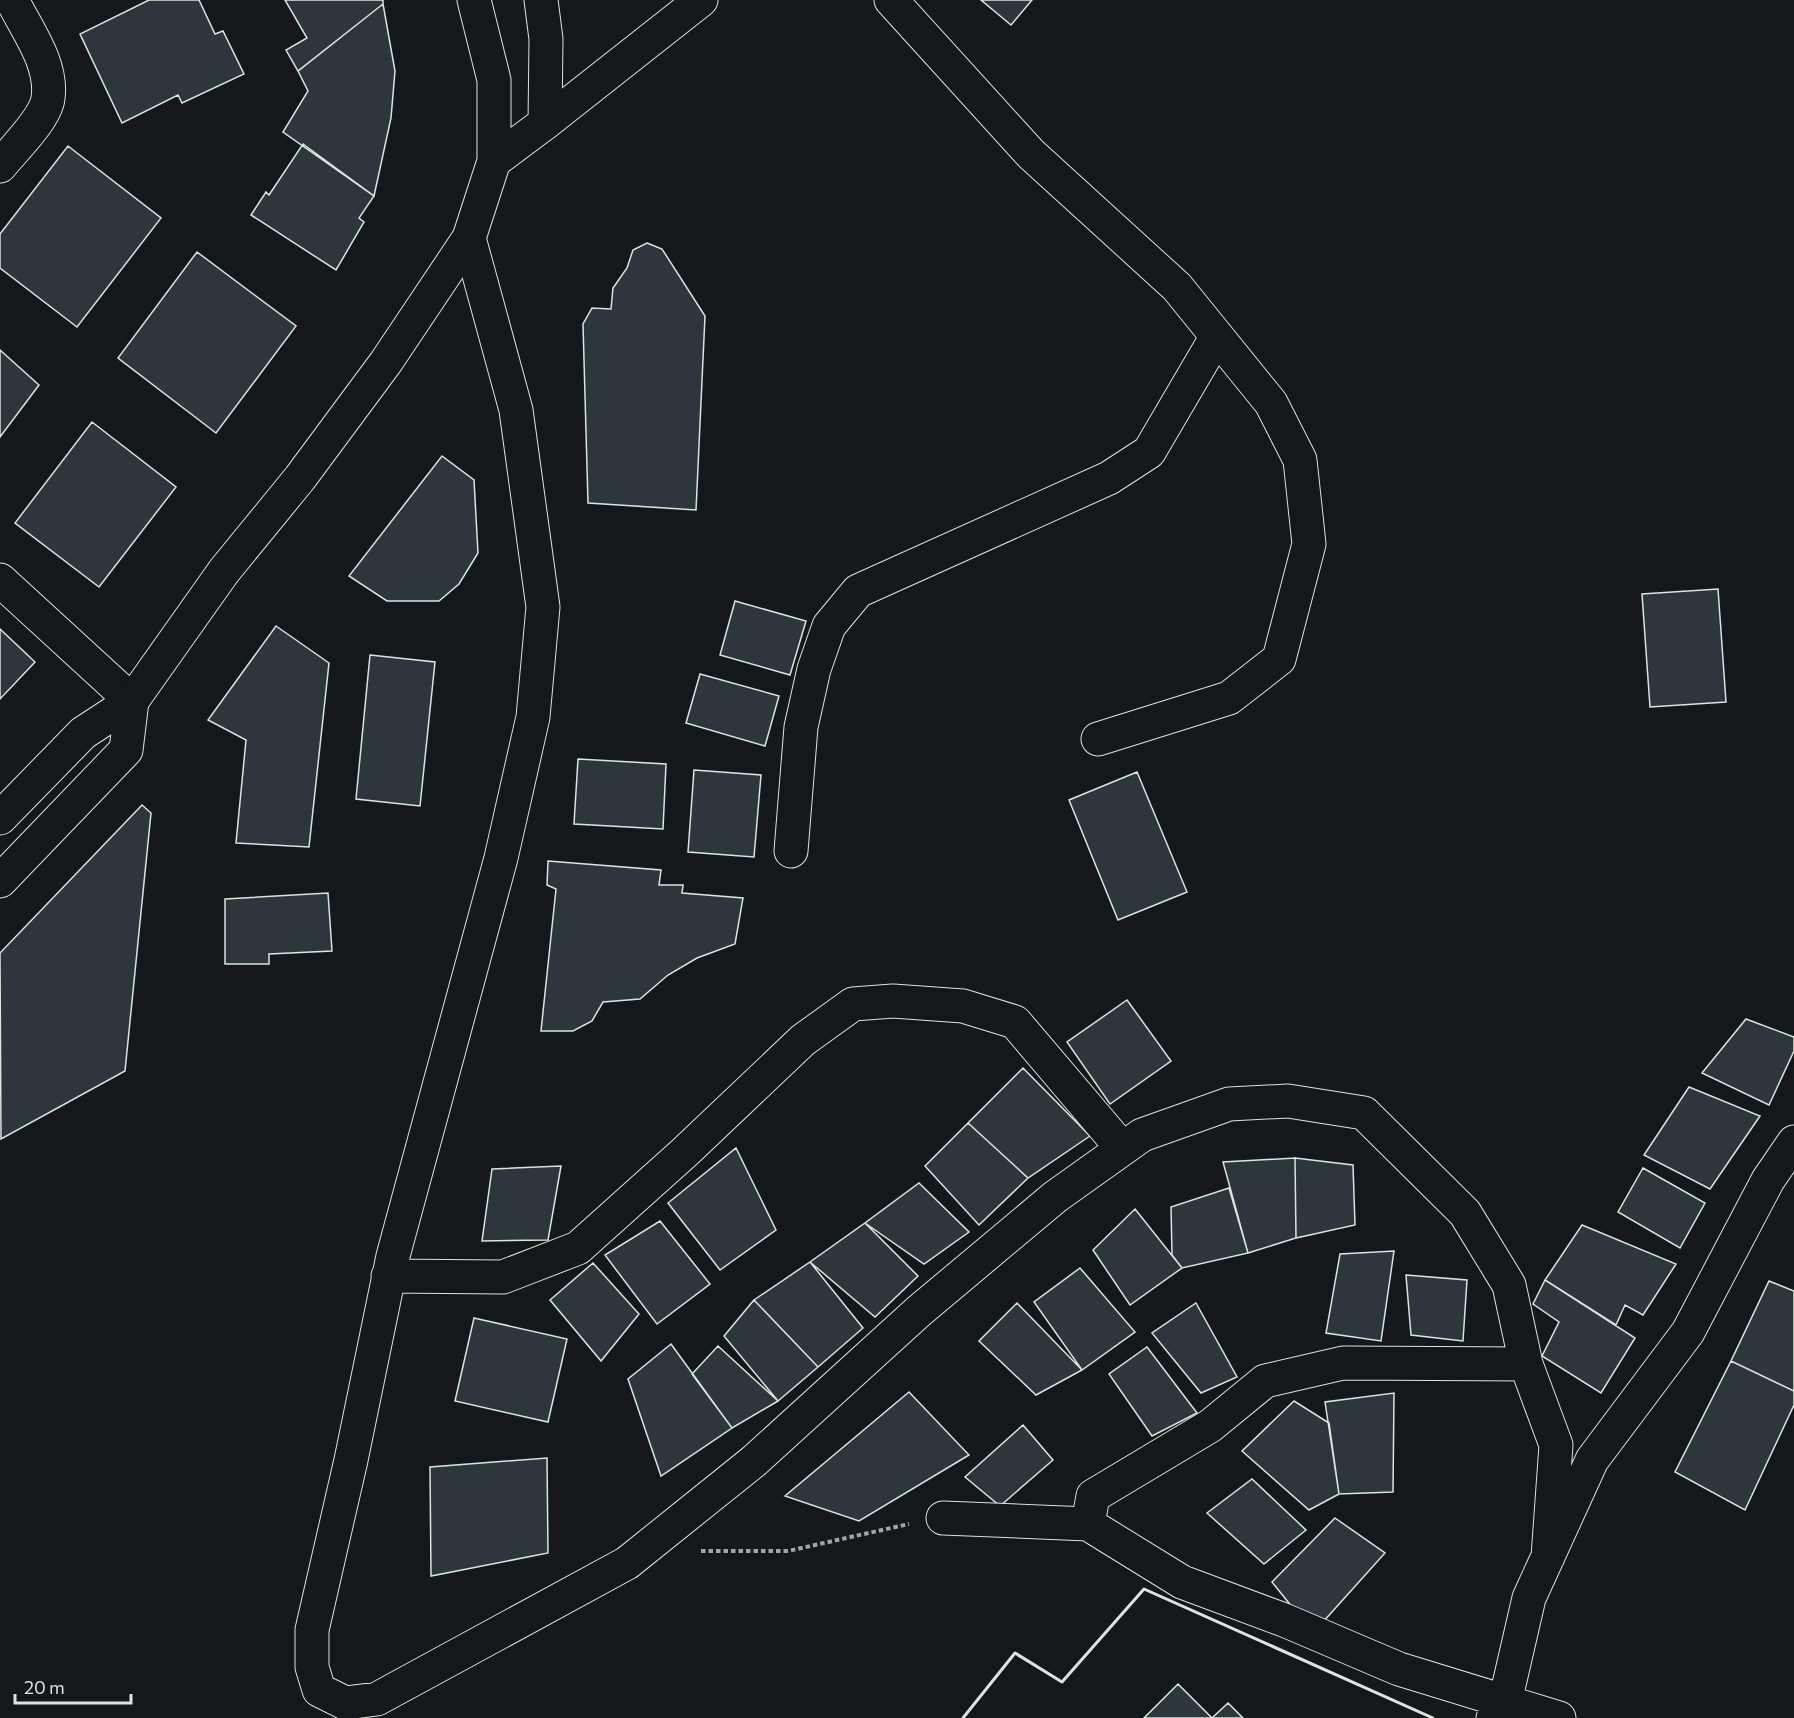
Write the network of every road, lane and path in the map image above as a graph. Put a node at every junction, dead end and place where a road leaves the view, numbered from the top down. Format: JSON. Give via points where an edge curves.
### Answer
{"nodes":[{"id":1,"x":12,"y":0,"type":"edge"},
{"id":2,"x":474,"y":0,"type":"edge"},
{"id":3,"x":541,"y":0,"type":"edge"},
{"id":4,"x":701,"y":0,"type":"edge"},
{"id":5,"x":891,"y":0,"type":"edge"},
{"id":6,"x":545,"y":123,"type":"junction"},
{"id":7,"x":494,"y":161,"type":"junction"},
{"id":8,"x":0,"y":166,"type":"edge"},
{"id":9,"x":469,"y":238,"type":"junction"},
{"id":10,"x":1217,"y":336,"type":"junction"},
{"id":11,"x":0,"y":580,"type":"edge"},
{"id":12,"x":132,"y":701,"type":"junction"},
{"id":13,"x":1098,"y":740,"type":"dead end"},
{"id":14,"x":0,"y":818,"type":"edge"},
{"id":15,"x":791,"y":851,"type":"dead end"},
{"id":16,"x":0,"y":881,"type":"edge"},
{"id":17,"x":1794,"y":1143,"type":"edge"},
{"id":18,"x":1122,"y":1148,"type":"junction"},
{"id":19,"x":388,"y":1276,"type":"junction"},
{"id":20,"x":1526,"y":1364,"type":"junction"},
{"id":21,"x":943,"y":1518,"type":"joint"},
{"id":22,"x":1088,"y":1524,"type":"junction"},
{"id":23,"x":657,"y":1539,"type":"junction"},
{"id":24,"x":1548,"y":1557,"type":"junction"},
{"id":25,"x":1499,"y":1710,"type":"edge"},
{"id":26,"x":1559,"y":1718,"type":"edge"}],
"edges":[{"from":1,"to":8,"type":"street","via":[[47,69],[49,100],[33,127]]},
{"from":2,"to":7,"type":"street","via":[[494,80]]},
{"from":3,"to":6,"type":"street","via":[[546,39]]},
{"from":4,"to":6,"type":"street"},
{"from":5,"to":10,"type":"street","via":[[1031,154],[1177,287]]},
{"from":6,"to":7,"type":"street"},
{"from":7,"to":9,"type":"street"},
{"from":9,"to":12,"type":"street","via":[[386,362],[300,478],[224,571]]},
{"from":9,"to":19,"type":"street","via":[[516,410],[543,607],[534,717],[504,847]]},
{"from":10,"to":13,"type":"street","via":[[1271,403],[1300,460],[1309,544],[1279,659],[1229,698]]},
{"from":10,"to":15,"type":"street","via":[[1149,452],[1109,478],[858,591],[829,627],[814,669],[801,727]]},
{"from":11,"to":12,"type":"street"},
{"from":12,"to":14,"type":"street","via":[[83,733]]},
{"from":12,"to":16,"type":"street","via":[[126,750]]},
{"from":17,"to":24,"type":"street","via":[[1768,1180],[1688,1332],[1592,1460]]},
{"from":18,"to":19,"type":"street","via":[[1015,1022],[963,1006],[893,1001],[853,1004],[803,1040],[578,1248],[503,1277]]},
{"from":18,"to":20,"type":"street","via":[[1142,1135],[1229,1104],[1288,1101],[1364,1113],[1465,1213],[1509,1285]]},
{"from":18,"to":23,"type":"street","via":[[1019,1227],[754,1461]]},
{"from":19,"to":23,"type":"street","via":[[312,1630],[312,1667],[319,1690],[345,1703],[377,1699],[627,1563]]},
{"from":20,"to":22,"type":"street","via":[[1343,1363],[1265,1381],[1210,1426],[1093,1496]]},
{"from":20,"to":24,"type":"street","via":[[1556,1445]]},
{"from":21,"to":22,"type":"street"},
{"from":21,"to":23,"type":"path","via":[[788,1551],[706,1553]]},
{"from":22,"to":25,"type":"street","via":[[1182,1581]]},
{"from":24,"to":25,"type":"street","via":[[1529,1598]]},
{"from":25,"to":26,"type":"street"}]}
